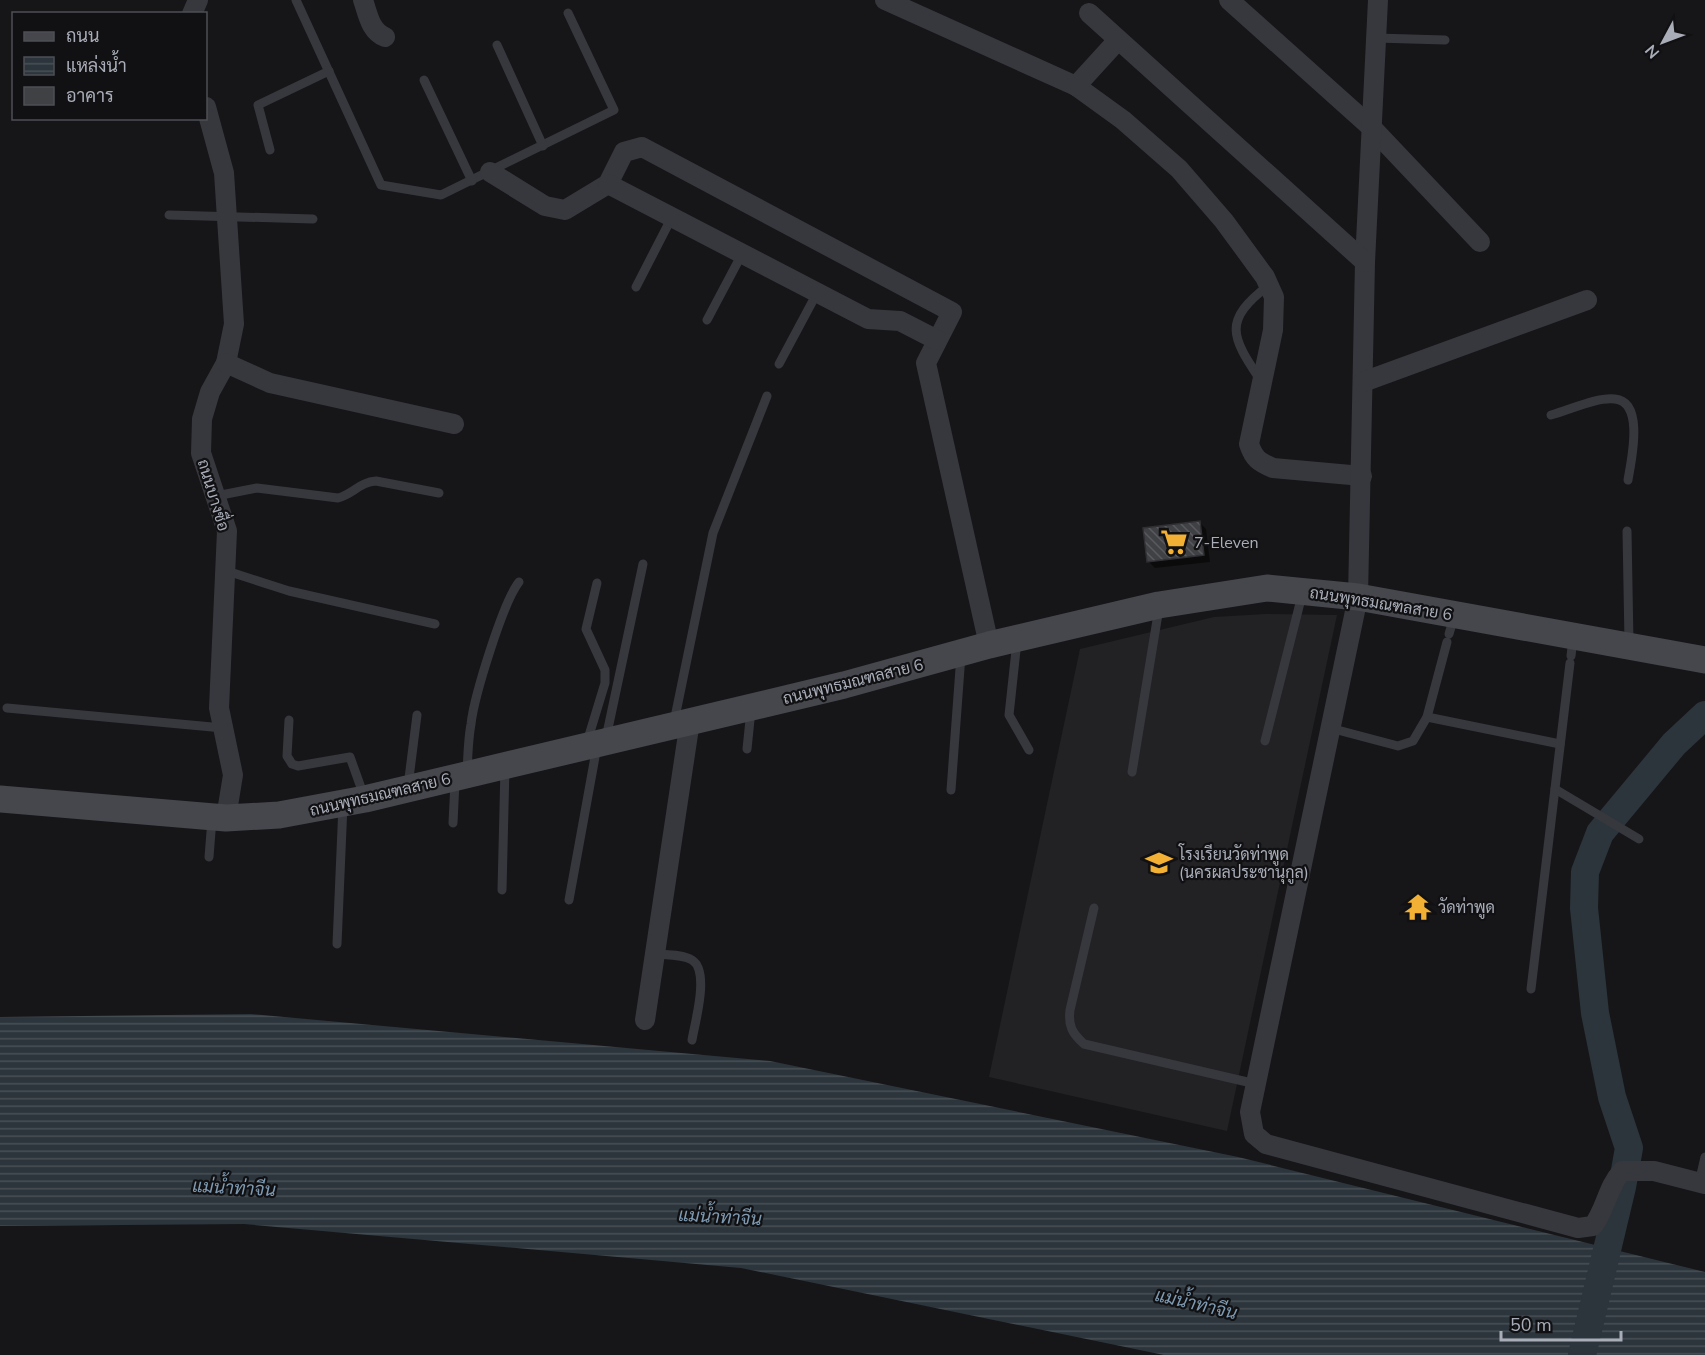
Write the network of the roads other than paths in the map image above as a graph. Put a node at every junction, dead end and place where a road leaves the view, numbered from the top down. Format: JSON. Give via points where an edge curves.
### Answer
{"nodes":[{"id":1,"x":296,"y":0,"type":"edge"},
{"id":2,"x":363,"y":0,"type":"edge"},
{"id":3,"x":885,"y":0,"type":"edge"},
{"id":4,"x":1229,"y":0,"type":"edge"},
{"id":5,"x":1378,"y":0,"type":"edge"},
{"id":6,"x":568,"y":13,"type":"dead end"},
{"id":7,"x":1089,"y":13,"type":"dead end"},
{"id":8,"x":385,"y":37,"type":"dead end"},
{"id":9,"x":1376,"y":38,"type":"junction"},
{"id":10,"x":1118,"y":40,"type":"junction"},
{"id":11,"x":1446,"y":40,"type":"dead end"},
{"id":12,"x":497,"y":45,"type":"dead end"},
{"id":13,"x":329,"y":70,"type":"junction"},
{"id":14,"x":424,"y":80,"type":"dead end"},
{"id":15,"x":1076,"y":86,"type":"junction"},
{"id":16,"x":207,"y":111,"type":"edge"},
{"id":17,"x":1372,"y":128,"type":"junction"},
{"id":18,"x":543,"y":146,"type":"junction"},
{"id":19,"x":270,"y":150,"type":"dead end"},
{"id":20,"x":490,"y":172,"type":"junction"},
{"id":21,"x":472,"y":181,"type":"junction"},
{"id":22,"x":608,"y":184,"type":"junction"},
{"id":23,"x":169,"y":215,"type":"dead end"},
{"id":24,"x":234,"y":217,"type":"junction"},
{"id":25,"x":672,"y":217,"type":"junction"},
{"id":26,"x":313,"y":219,"type":"dead end"},
{"id":27,"x":1480,"y":242,"type":"dead end"},
{"id":28,"x":742,"y":254,"type":"junction"},
{"id":29,"x":1365,"y":262,"type":"junction"},
{"id":30,"x":1269,"y":285,"type":"junction"},
{"id":31,"x":636,"y":287,"type":"dead end"},
{"id":32,"x":817,"y":293,"type":"junction"},
{"id":33,"x":1587,"y":300,"type":"dead end"},
{"id":34,"x":707,"y":320,"type":"dead end"},
{"id":35,"x":937,"y":340,"type":"junction"},
{"id":36,"x":226,"y":363,"type":"junction"},
{"id":37,"x":779,"y":363,"type":"dead end"},
{"id":38,"x":1363,"y":382,"type":"junction"},
{"id":39,"x":1262,"y":383,"type":"junction"},
{"id":40,"x":767,"y":396,"type":"dead end"},
{"id":41,"x":1551,"y":415,"type":"dead end"},
{"id":42,"x":454,"y":424,"type":"dead end"},
{"id":43,"x":1362,"y":476,"type":"junction"},
{"id":44,"x":1628,"y":480,"type":"dead end"},
{"id":45,"x":439,"y":493,"type":"dead end"},
{"id":46,"x":216,"y":496,"type":"junction"},
{"id":47,"x":1627,"y":531,"type":"dead end"},
{"id":48,"x":643,"y":564,"type":"dead end"},
{"id":49,"x":227,"y":571,"type":"junction"},
{"id":50,"x":519,"y":582,"type":"dead end"},
{"id":51,"x":597,"y":583,"type":"dead end"},
{"id":52,"x":1303,"y":590,"type":"junction"},
{"id":53,"x":1358,"y":597,"type":"junction"},
{"id":54,"x":1159,"y":605,"type":"junction"},
{"id":55,"x":435,"y":624,"type":"dead end"},
{"id":56,"x":1450,"y":630,"type":"junction"},
{"id":57,"x":1017,"y":638,"type":"junction"},
{"id":58,"x":990,"y":645,"type":"junction"},
{"id":59,"x":1629,"y":645,"type":"junction"},
{"id":60,"x":961,"y":652,"type":"junction"},
{"id":61,"x":1571,"y":652,"type":"junction"},
{"id":62,"x":1705,"y":660,"type":"edge"},
{"id":63,"x":751,"y":706,"type":"junction"},
{"id":64,"x":7,"y":708,"type":"dead end"},
{"id":65,"x":417,"y":715,"type":"dead end"},
{"id":66,"x":1427,"y":717,"type":"junction"},
{"id":67,"x":289,"y":720,"type":"dead end"},
{"id":68,"x":682,"y":723,"type":"junction"},
{"id":69,"x":224,"y":728,"type":"junction"},
{"id":70,"x":1330,"y":728,"type":"junction"},
{"id":71,"x":1265,"y":741,"type":"dead end"},
{"id":72,"x":597,"y":742,"type":"junction"},
{"id":73,"x":1560,"y":744,"type":"junction"},
{"id":74,"x":747,"y":749,"type":"dead end"},
{"id":75,"x":1029,"y":750,"type":"dead end"},
{"id":76,"x":506,"y":765,"type":"junction"},
{"id":77,"x":1132,"y":772,"type":"dead end"},
{"id":78,"x":461,"y":775,"type":"junction"},
{"id":79,"x":407,"y":788,"type":"junction"},
{"id":80,"x":1555,"y":789,"type":"junction"},
{"id":81,"x":951,"y":790,"type":"dead end"},
{"id":82,"x":0,"y":799,"type":"edge"},
{"id":83,"x":354,"y":801,"type":"junction"},
{"id":84,"x":219,"y":817,"type":"junction"},
{"id":85,"x":453,"y":824,"type":"dead end"},
{"id":86,"x":1639,"y":839,"type":"dead end"},
{"id":87,"x":209,"y":857,"type":"dead end"},
{"id":88,"x":502,"y":890,"type":"dead end"},
{"id":89,"x":569,"y":900,"type":"dead end"},
{"id":90,"x":1094,"y":908,"type":"dead end"},
{"id":91,"x":337,"y":944,"type":"dead end"},
{"id":92,"x":655,"y":954,"type":"junction"},
{"id":93,"x":1531,"y":989,"type":"dead end"},
{"id":94,"x":645,"y":1020,"type":"dead end"},
{"id":95,"x":692,"y":1040,"type":"dead end"},
{"id":96,"x":1256,"y":1084,"type":"junction"},
{"id":97,"x":1705,"y":1157,"type":"edge"},
{"id":98,"x":1702,"y":1183,"type":"edge"}],
"edges":[{"from":1,"to":13,"type":"lane"},
{"from":2,"to":8,"type":"street","via":[[372,26]]},
{"from":3,"to":15,"type":"street"},
{"from":4,"to":17,"type":"street"},
{"from":5,"to":9,"type":"street"},
{"from":6,"to":18,"type":"lane","via":[[614,110]]},
{"from":7,"to":10,"type":"street"},
{"from":9,"to":11,"type":"lane"},
{"from":9,"to":17,"type":"street"},
{"from":10,"to":15,"type":"street"},
{"from":10,"to":29,"type":"street"},
{"from":12,"to":18,"type":"lane"},
{"from":13,"to":19,"type":"lane","via":[[258,105]]},
{"from":13,"to":21,"type":"lane","via":[[381,184],[441,195]]},
{"from":14,"to":21,"type":"lane"},
{"from":15,"to":30,"type":"street","via":[[1123,120],[1179,169],[1252,256]]},
{"from":16,"to":24,"type":"street","name":"ถนนบางซื่อ"},
{"from":17,"to":27,"type":"street"},
{"from":17,"to":29,"type":"street"},
{"from":18,"to":20,"type":"lane"},
{"from":20,"to":21,"type":"lane"},
{"from":20,"to":22,"type":"street","via":[[545,206],[565,210]]},
{"from":22,"to":25,"type":"street"},
{"from":22,"to":35,"type":"street","via":[[624,152],[642,147],[952,312]]},
{"from":23,"to":24,"type":"lane"},
{"from":24,"to":26,"type":"lane"},
{"from":24,"to":36,"type":"street","name":"ถนนบางซื่อ","via":[[234,324]]},
{"from":25,"to":28,"type":"street"},
{"from":25,"to":31,"type":"lane"},
{"from":28,"to":32,"type":"street"},
{"from":28,"to":34,"type":"lane"},
{"from":29,"to":38,"type":"street"},
{"from":30,"to":39,"type":"street","via":[[1274,297],[1273,330]]},
{"from":30,"to":39,"type":"lane","via":[[1237,315],[1240,351]]},
{"from":32,"to":35,"type":"street","via":[[868,320],[900,321]]},
{"from":32,"to":37,"type":"lane"},
{"from":33,"to":38,"type":"street"},
{"from":35,"to":58,"type":"street","via":[[926,363]]},
{"from":36,"to":42,"type":"street","via":[[270,383]]},
{"from":36,"to":46,"type":"street","name":"ถนนบางซื่อ","via":[[210,392],[202,419],[201,453]]},
{"from":38,"to":43,"type":"street"},
{"from":39,"to":43,"type":"street","via":[[1250,444],[1259,462],[1273,468]]},
{"from":40,"to":68,"type":"lane","via":[[714,533]]},
{"from":41,"to":44,"type":"lane","via":[[1608,399],[1619,399],[1630,408],[1634,424]]},
{"from":43,"to":53,"type":"street"},
{"from":45,"to":46,"type":"lane","via":[[376,481],[366,482],[338,498],[257,488]]},
{"from":46,"to":49,"type":"street","name":"ถนนบางซื่อ","via":[[227,531]]},
{"from":47,"to":59,"type":"lane"},
{"from":48,"to":72,"type":"lane"},
{"from":49,"to":55,"type":"lane","via":[[289,591]]},
{"from":49,"to":69,"type":"street","name":"ถนนบางซื่อ","via":[[219,692]]},
{"from":50,"to":78,"type":"lane","via":[[509,598],[476,701]]},
{"from":51,"to":72,"type":"lane","via":[[586,629],[605,670]]},
{"from":52,"to":53,"type":"main road","name":"ถนนพุทธมณฑลสาย 6"},
{"from":52,"to":54,"type":"main road","name":"ถนนพุทธมณฑลสาย 6","via":[[1267,588]]},
{"from":52,"to":71,"type":"lane"},
{"from":53,"to":56,"type":"main road","name":"ถนนพุทธมณฑลสาย 6"},
{"from":53,"to":70,"type":"street"},
{"from":54,"to":57,"type":"main road","name":"ถนนพุทธมณฑลสาย 6"},
{"from":54,"to":77,"type":"lane"},
{"from":56,"to":61,"type":"main road","name":"ถนนพุทธมณฑลสาย 6"},
{"from":56,"to":66,"type":"lane"},
{"from":57,"to":58,"type":"main road","name":"ถนนพุทธมณฑลสาย 6"},
{"from":57,"to":75,"type":"lane","via":[[1009,715]]},
{"from":58,"to":60,"type":"main road","name":"ถนนพุทธมณฑลสาย 6"},
{"from":59,"to":61,"type":"main road","name":"ถนนพุทธมณฑลสาย 6"},
{"from":59,"to":62,"type":"main road","name":"ถนนพุทธมณฑลสาย 6"},
{"from":60,"to":63,"type":"main road","name":"ถนนพุทธมณฑลสาย 6"},
{"from":60,"to":81,"type":"lane"},
{"from":61,"to":73,"type":"lane"},
{"from":63,"to":68,"type":"main road","name":"ถนนพุทธมณฑลสาย 6"},
{"from":63,"to":74,"type":"lane"},
{"from":64,"to":69,"type":"lane"},
{"from":65,"to":79,"type":"lane"},
{"from":66,"to":70,"type":"lane","via":[[1413,741],[1398,746]]},
{"from":66,"to":73,"type":"lane"},
{"from":67,"to":83,"type":"lane","via":[[288,756],[292,764],[350,757]]},
{"from":68,"to":72,"type":"main road","name":"ถนนพุทธมณฑลสาย 6"},
{"from":68,"to":92,"type":"street"},
{"from":69,"to":84,"type":"street","name":"ถนนบางซื่อ","via":[[233,776]]},
{"from":70,"to":96,"type":"street"},
{"from":72,"to":76,"type":"main road","name":"ถนนพุทธมณฑลสาย 6"},
{"from":72,"to":89,"type":"lane"},
{"from":73,"to":80,"type":"lane"},
{"from":76,"to":78,"type":"main road","name":"ถนนพุทธมณฑลสาย 6"},
{"from":76,"to":88,"type":"lane"},
{"from":78,"to":79,"type":"main road","name":"ถนนพุทธมณฑลสาย 6"},
{"from":78,"to":85,"type":"lane"},
{"from":79,"to":83,"type":"main road","name":"ถนนพุทธมณฑลสาย 6"},
{"from":80,"to":86,"type":"lane"},
{"from":80,"to":93,"type":"lane"},
{"from":82,"to":84,"type":"main road","name":"ถนนพุทธมณฑลสาย 6"},
{"from":83,"to":84,"type":"main road","name":"ถนนพุทธมณฑลสาย 6","via":[[279,815]]},
{"from":83,"to":91,"type":"lane"},
{"from":84,"to":87,"type":"lane"},
{"from":90,"to":96,"type":"lane","via":[[1068,1021],[1072,1033],[1084,1044]]},
{"from":92,"to":94,"type":"street"},
{"from":92,"to":95,"type":"lane","via":[[687,958],[698,967],[701,982]]},
{"from":96,"to":98,"type":"street","via":[[1250,1112],[1254,1134],[1266,1144],[1578,1228],[1593,1226],[1602,1215],[1608,1192],[1622,1171],[1654,1171]]},
{"from":97,"to":98,"type":"lane"}]}
